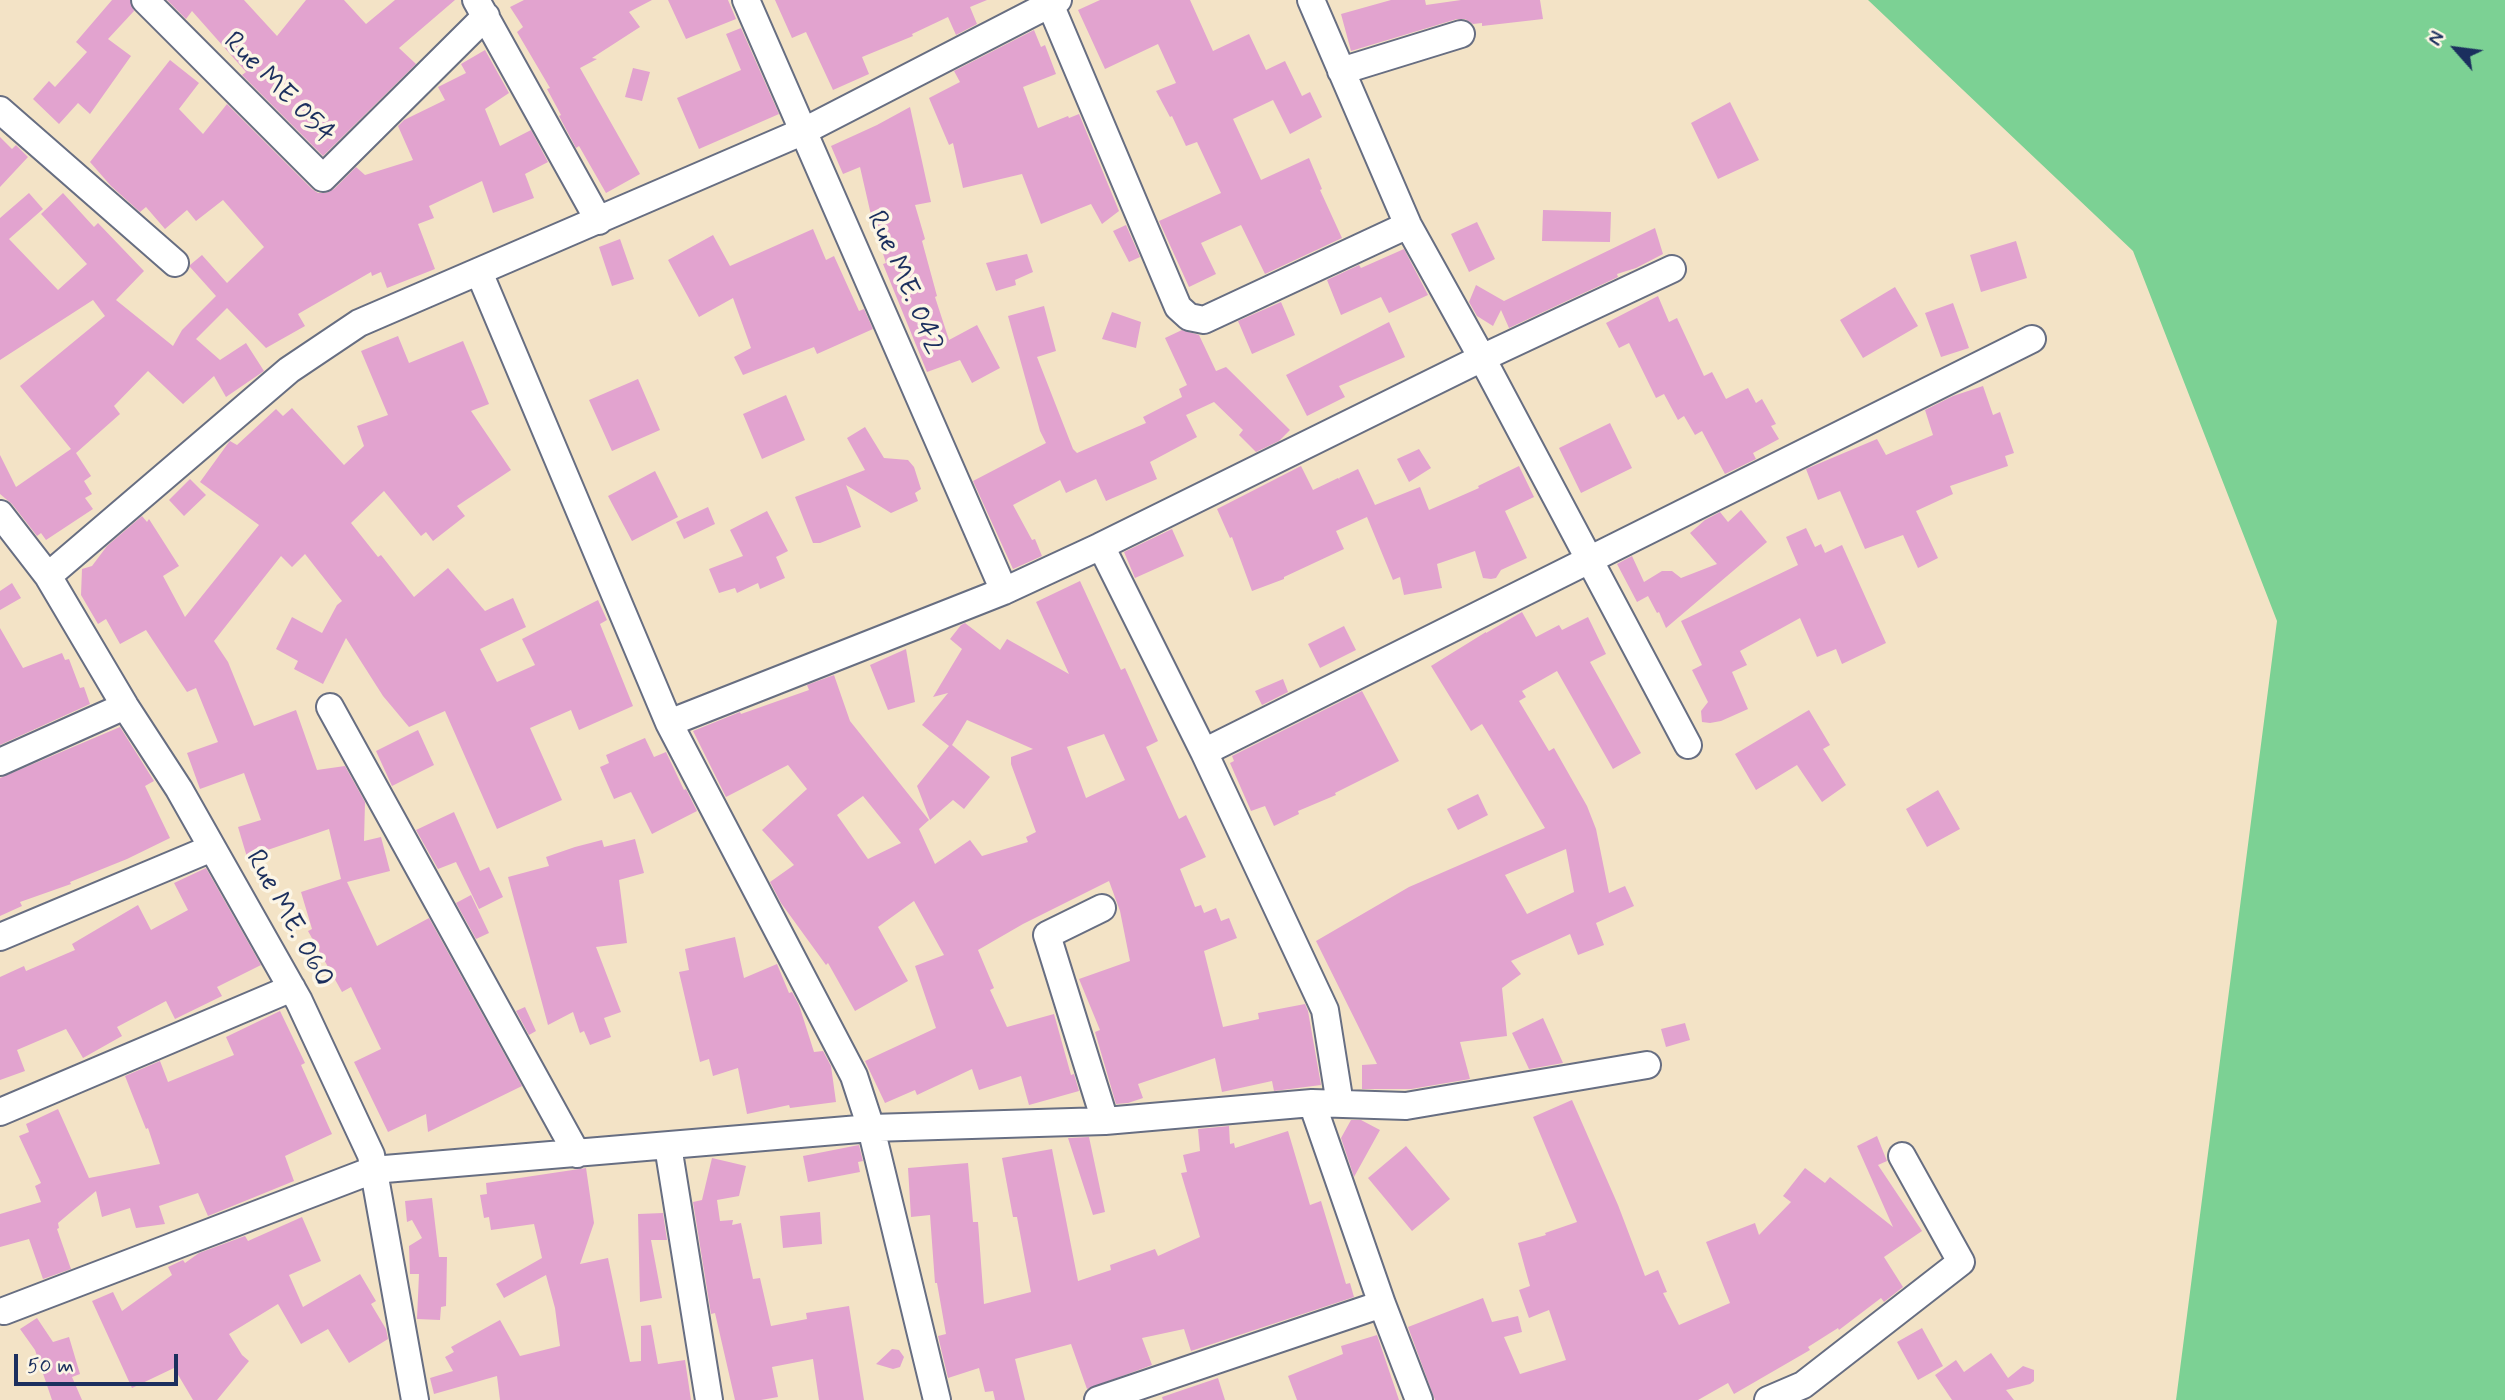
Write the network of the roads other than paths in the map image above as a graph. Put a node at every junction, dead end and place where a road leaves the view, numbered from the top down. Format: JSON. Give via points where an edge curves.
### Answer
{"nodes":[{"id":1,"x":145,"y":0,"type":"edge"},
{"id":2,"x":746,"y":0,"type":"edge"},
{"id":3,"x":1311,"y":0,"type":"edge"},
{"id":4,"x":1054,"y":2,"type":"edge"},
{"id":5,"x":481,"y":8,"type":"edge"},
{"id":6,"x":1461,"y":34,"type":"dead end"},
{"id":7,"x":1340,"y":71,"type":"junction"},
{"id":8,"x":0,"y":110,"type":"edge"},
{"id":9,"x":804,"y":131,"type":"junction"},
{"id":10,"x":599,"y":221,"type":"junction"},
{"id":11,"x":1408,"y":225,"type":"junction"},
{"id":12,"x":175,"y":263,"type":"dead end"},
{"id":13,"x":1672,"y":269,"type":"dead end"},
{"id":14,"x":479,"y":272,"type":"junction"},
{"id":15,"x":2032,"y":339,"type":"dead end"},
{"id":16,"x":1482,"y":358,"type":"junction"},
{"id":17,"x":0,"y":514,"type":"edge"},
{"id":18,"x":1101,"y":546,"type":"junction"},
{"id":19,"x":1589,"y":560,"type":"junction"},
{"id":20,"x":48,"y":576,"type":"junction"},
{"id":21,"x":1004,"y":591,"type":"junction"},
{"id":22,"x":125,"y":706,"type":"junction"},
{"id":23,"x":330,"y":707,"type":"dead end"},
{"id":24,"x":669,"y":723,"type":"junction"},
{"id":25,"x":1688,"y":745,"type":"dead end"},
{"id":26,"x":1204,"y":752,"type":"junction"},
{"id":27,"x":0,"y":762,"type":"edge"},
{"id":28,"x":212,"y":848,"type":"junction"},
{"id":29,"x":1102,"y":908,"type":"dead end"},
{"id":30,"x":0,"y":937,"type":"edge"},
{"id":31,"x":292,"y":988,"type":"junction"},
{"id":32,"x":1647,"y":1065,"type":"dead end"},
{"id":33,"x":1312,"y":1103,"type":"junction"},
{"id":34,"x":1340,"y":1104,"type":"junction"},
{"id":35,"x":0,"y":1112,"type":"edge"},
{"id":36,"x":1105,"y":1121,"type":"junction"},
{"id":37,"x":871,"y":1128,"type":"junction"},
{"id":38,"x":668,"y":1146,"type":"junction"},
{"id":39,"x":577,"y":1154,"type":"junction"},
{"id":40,"x":1902,"y":1156,"type":"dead end"},
{"id":41,"x":373,"y":1170,"type":"junction"},
{"id":42,"x":1382,"y":1304,"type":"junction"},
{"id":43,"x":4,"y":1311,"type":"dead end"},
{"id":44,"x":1805,"y":1392,"type":"edge"},
{"id":45,"x":415,"y":1400,"type":"edge"},
{"id":46,"x":709,"y":1400,"type":"edge"},
{"id":47,"x":937,"y":1400,"type":"edge"},
{"id":48,"x":1098,"y":1400,"type":"edge"},
{"id":49,"x":1419,"y":1400,"type":"edge"},
{"id":50,"x":1768,"y":1400,"type":"edge"}],
"edges":[{"from":1,"to":5,"type":"street","name":"Rue ME 054","via":[[323,178]]},
{"from":2,"to":9,"type":"street","name":"Rue ME. 042"},
{"from":3,"to":7,"type":"street"},
{"from":4,"to":9,"type":"street"},
{"from":4,"to":11,"type":"street","via":[[1178,307],[1189,317],[1204,320]]},
{"from":5,"to":10,"type":"street"},
{"from":6,"to":7,"type":"street"},
{"from":7,"to":11,"type":"street"},
{"from":8,"to":12,"type":"street"},
{"from":9,"to":10,"type":"street"},
{"from":9,"to":21,"type":"street","name":"Rue ME. 042"},
{"from":10,"to":14,"type":"street"},
{"from":11,"to":16,"type":"street"},
{"from":13,"to":16,"type":"street"},
{"from":14,"to":20,"type":"street","via":[[359,323],[289,370]]},
{"from":14,"to":24,"type":"street"},
{"from":15,"to":19,"type":"street"},
{"from":16,"to":18,"type":"street"},
{"from":16,"to":19,"type":"street"},
{"from":17,"to":20,"type":"street","name":"Rue ME. 060"},
{"from":18,"to":21,"type":"street"},
{"from":18,"to":26,"type":"street"},
{"from":19,"to":25,"type":"street"},
{"from":19,"to":26,"type":"street"},
{"from":20,"to":22,"type":"street","name":"Rue ME. 060"},
{"from":21,"to":24,"type":"street"},
{"from":22,"to":27,"type":"street"},
{"from":22,"to":28,"type":"street","name":"Rue ME. 060"},
{"from":23,"to":39,"type":"street"},
{"from":24,"to":37,"type":"street","via":[[854,1076]]},
{"from":26,"to":34,"type":"street","via":[[1325,1010]]},
{"from":28,"to":30,"type":"street"},
{"from":28,"to":31,"type":"street","name":"Rue ME. 060"},
{"from":29,"to":36,"type":"street","via":[[1047,935]]},
{"from":31,"to":35,"type":"street"},
{"from":31,"to":41,"type":"street","name":"Rue ME. 060","via":[[371,1155]]},
{"from":32,"to":34,"type":"street","via":[[1406,1106]]},
{"from":33,"to":34,"type":"street"},
{"from":33,"to":36,"type":"street"},
{"from":33,"to":42,"type":"street"},
{"from":36,"to":37,"type":"street"},
{"from":37,"to":38,"type":"street"},
{"from":37,"to":47,"type":"street"},
{"from":38,"to":39,"type":"street"},
{"from":38,"to":46,"type":"street"},
{"from":39,"to":41,"type":"street"},
{"from":40,"to":44,"type":"street","via":[[1961,1262]]},
{"from":41,"to":43,"type":"street"},
{"from":41,"to":45,"type":"street","name":"Rue ME. 060"},
{"from":42,"to":48,"type":"street"},
{"from":42,"to":49,"type":"street"},
{"from":44,"to":50,"type":"street"}]}
